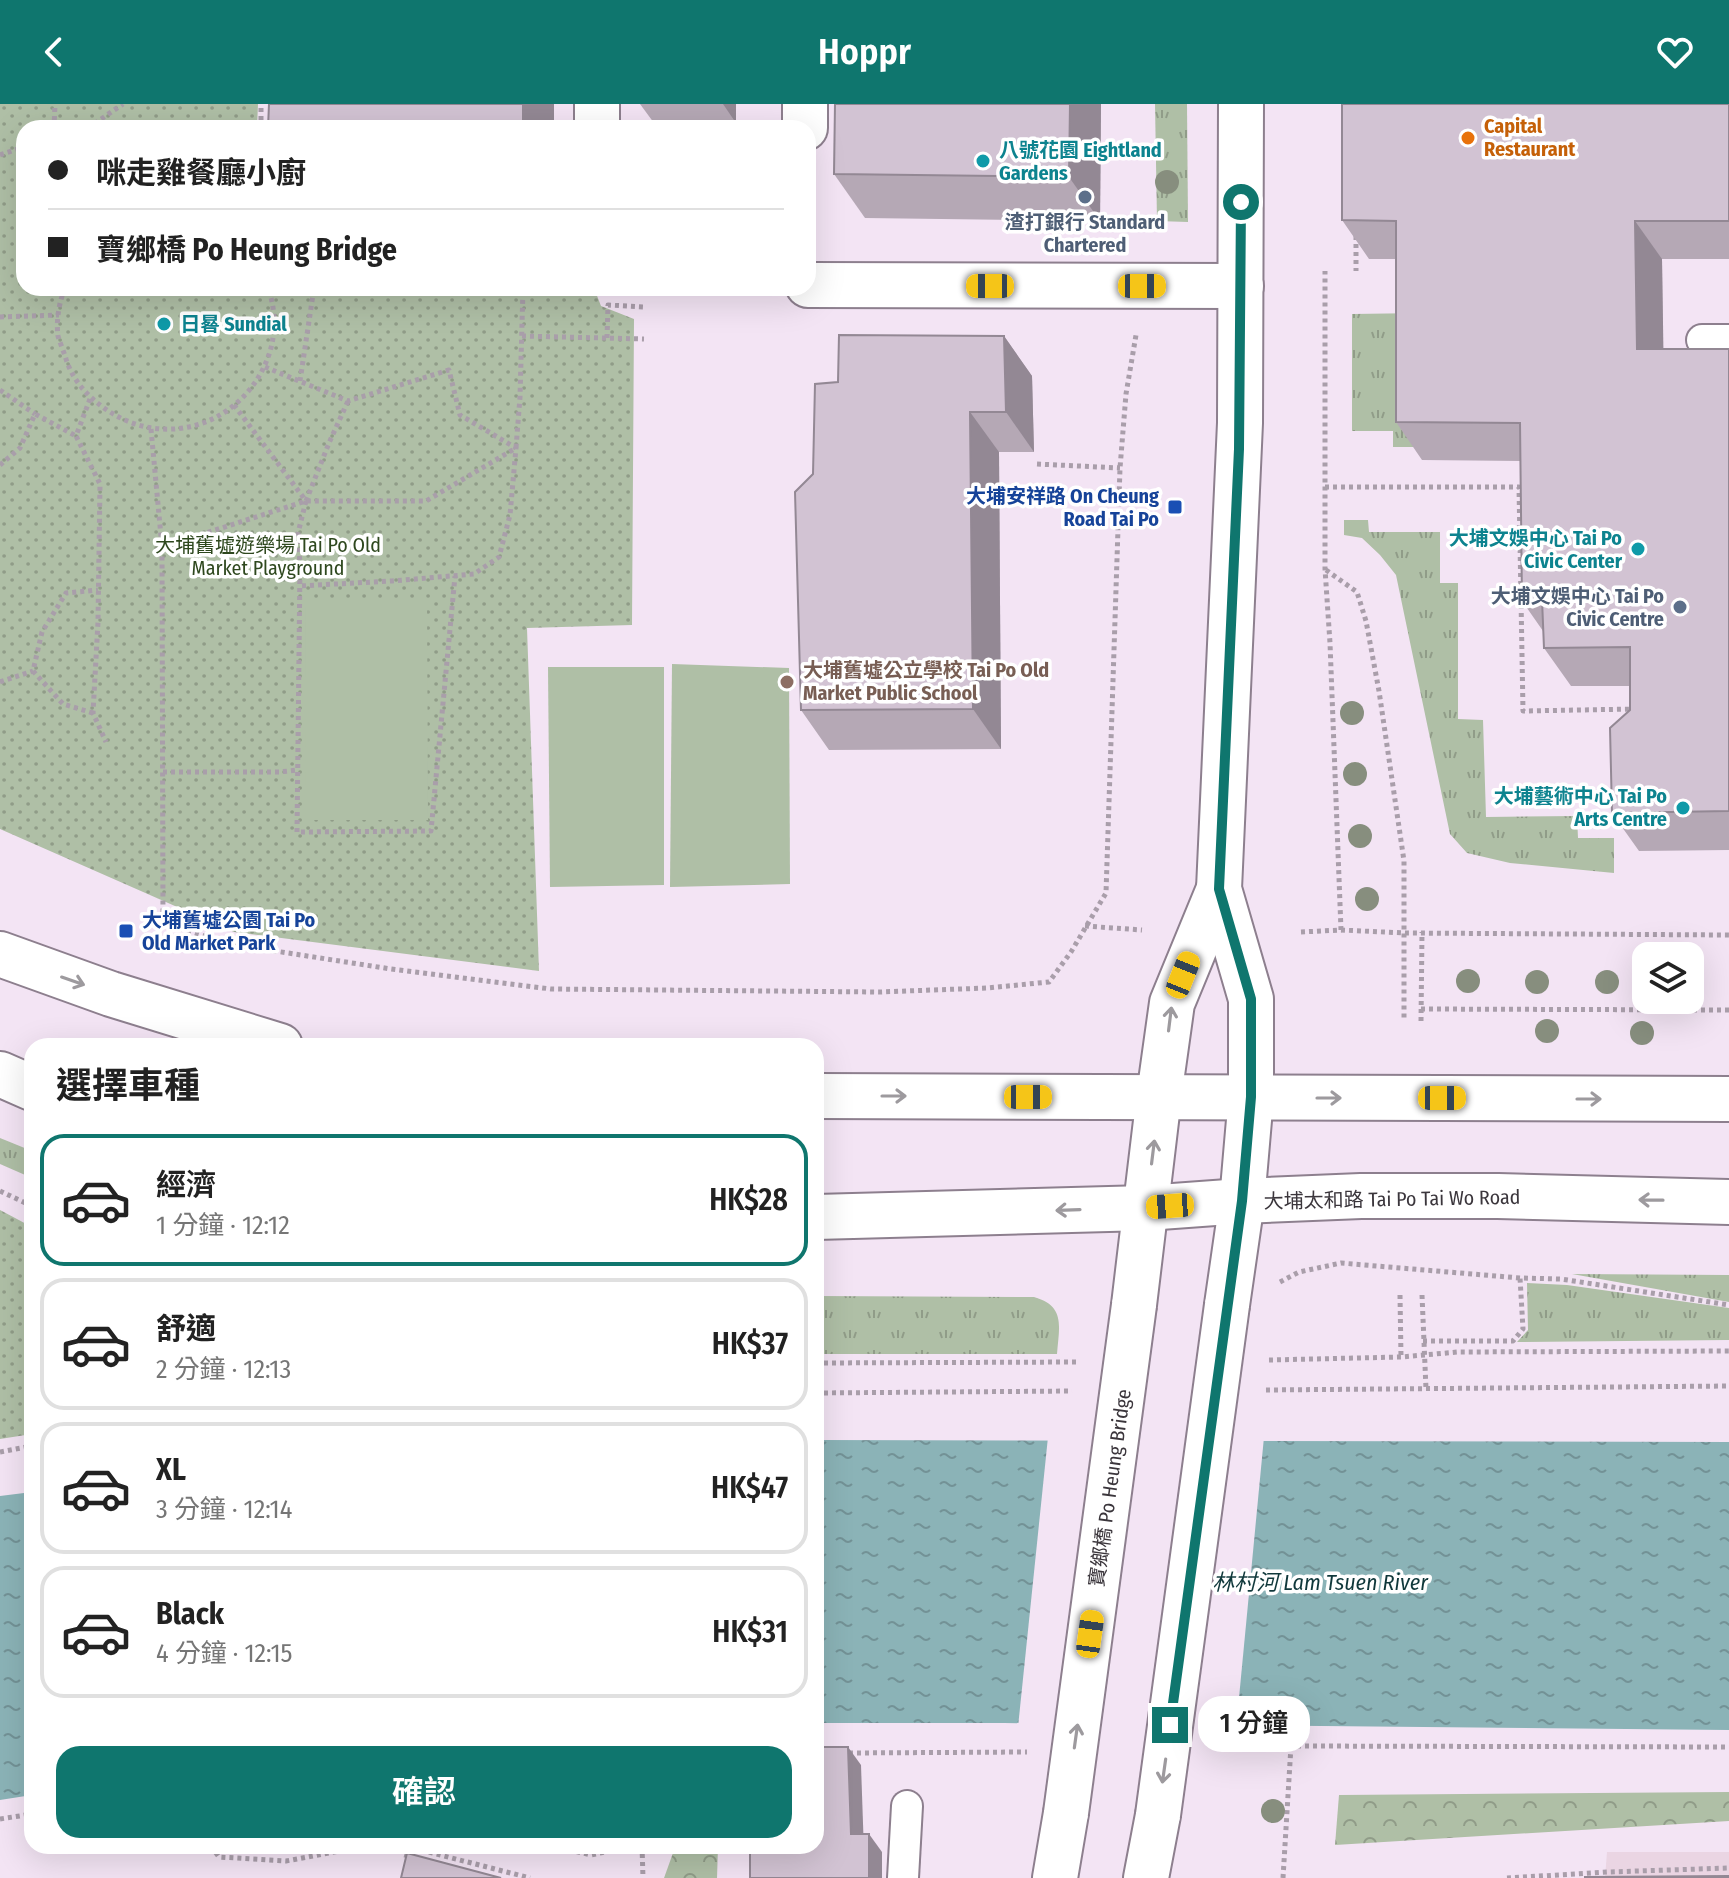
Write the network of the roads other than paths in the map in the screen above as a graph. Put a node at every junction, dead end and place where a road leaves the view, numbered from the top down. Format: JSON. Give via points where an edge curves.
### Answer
{"nodes":[{"id":1,"x":1241,"y":104,"type":"edge"},
{"id":2,"x":816,"y":285,"type":"edge"},
{"id":3,"x":1241,"y":286,"type":"junction"},
{"id":4,"x":1219,"y":889,"type":"junction"},
{"id":5,"x":0,"y":954,"type":"edge"},
{"id":6,"x":254,"y":1038,"type":"edge"},
{"id":7,"x":0,"y":1074,"type":"edge"},
{"id":8,"x":24,"y":1084,"type":"edge"},
{"id":9,"x":824,"y":1096,"type":"edge"},
{"id":10,"x":1159,"y":1096,"type":"junction"},
{"id":11,"x":1251,"y":1097,"type":"junction"},
{"id":12,"x":1729,"y":1099,"type":"edge"},
{"id":13,"x":1242,"y":1201,"type":"junction"},
{"id":14,"x":1729,"y":1202,"type":"edge"},
{"id":15,"x":1146,"y":1208,"type":"junction"},
{"id":16,"x":824,"y":1217,"type":"edge"},
{"id":17,"x":907,"y":1806,"type":"dead end"},
{"id":18,"x":903,"y":1878,"type":"edge"},
{"id":19,"x":1055,"y":1878,"type":"edge"},
{"id":20,"x":1146,"y":1878,"type":"edge"}],
"edges":[{"from":1,"to":3,"type":"main road"},
{"from":2,"to":3,"type":"main road"},
{"from":3,"to":4,"type":"main road","via":[[1240,437]]},
{"from":10,"to":4,"type":"main road","name":"寶鄉橋 Po Heung Bridge","one_way":true,"via":[[1172,1003]]},
{"from":4,"to":11,"type":"main road","via":[[1251,999]]},
{"from":5,"to":6,"type":"main road","one_way":true},
{"from":7,"to":8,"type":"main road"},
{"from":9,"to":10,"type":"main road","one_way":true},
{"from":10,"to":11,"type":"main road"},
{"from":15,"to":10,"type":"main road","name":"寶鄉橋 Po Heung Bridge","one_way":true},
{"from":11,"to":12,"type":"main road","one_way":true},
{"from":11,"to":13,"type":"main road"},
{"from":14,"to":13,"type":"main road","name":"大埔太和路 Tai Po Tai Wo Road","one_way":true,"via":[[1498,1196]]},
{"from":13,"to":15,"type":"main road","name":"大埔太和路 Tai Po Tai Wo Road"},
{"from":13,"to":20,"type":"main road","one_way":true,"bridge":true},
{"from":15,"to":16,"type":"main road","name":"大埔太和路 Tai Po Tai Wo Road","one_way":true},
{"from":19,"to":15,"type":"main road","name":"寶鄉橋 Po Heung Bridge","one_way":true,"bridge":true},
{"from":17,"to":18,"type":"lane"}]}
